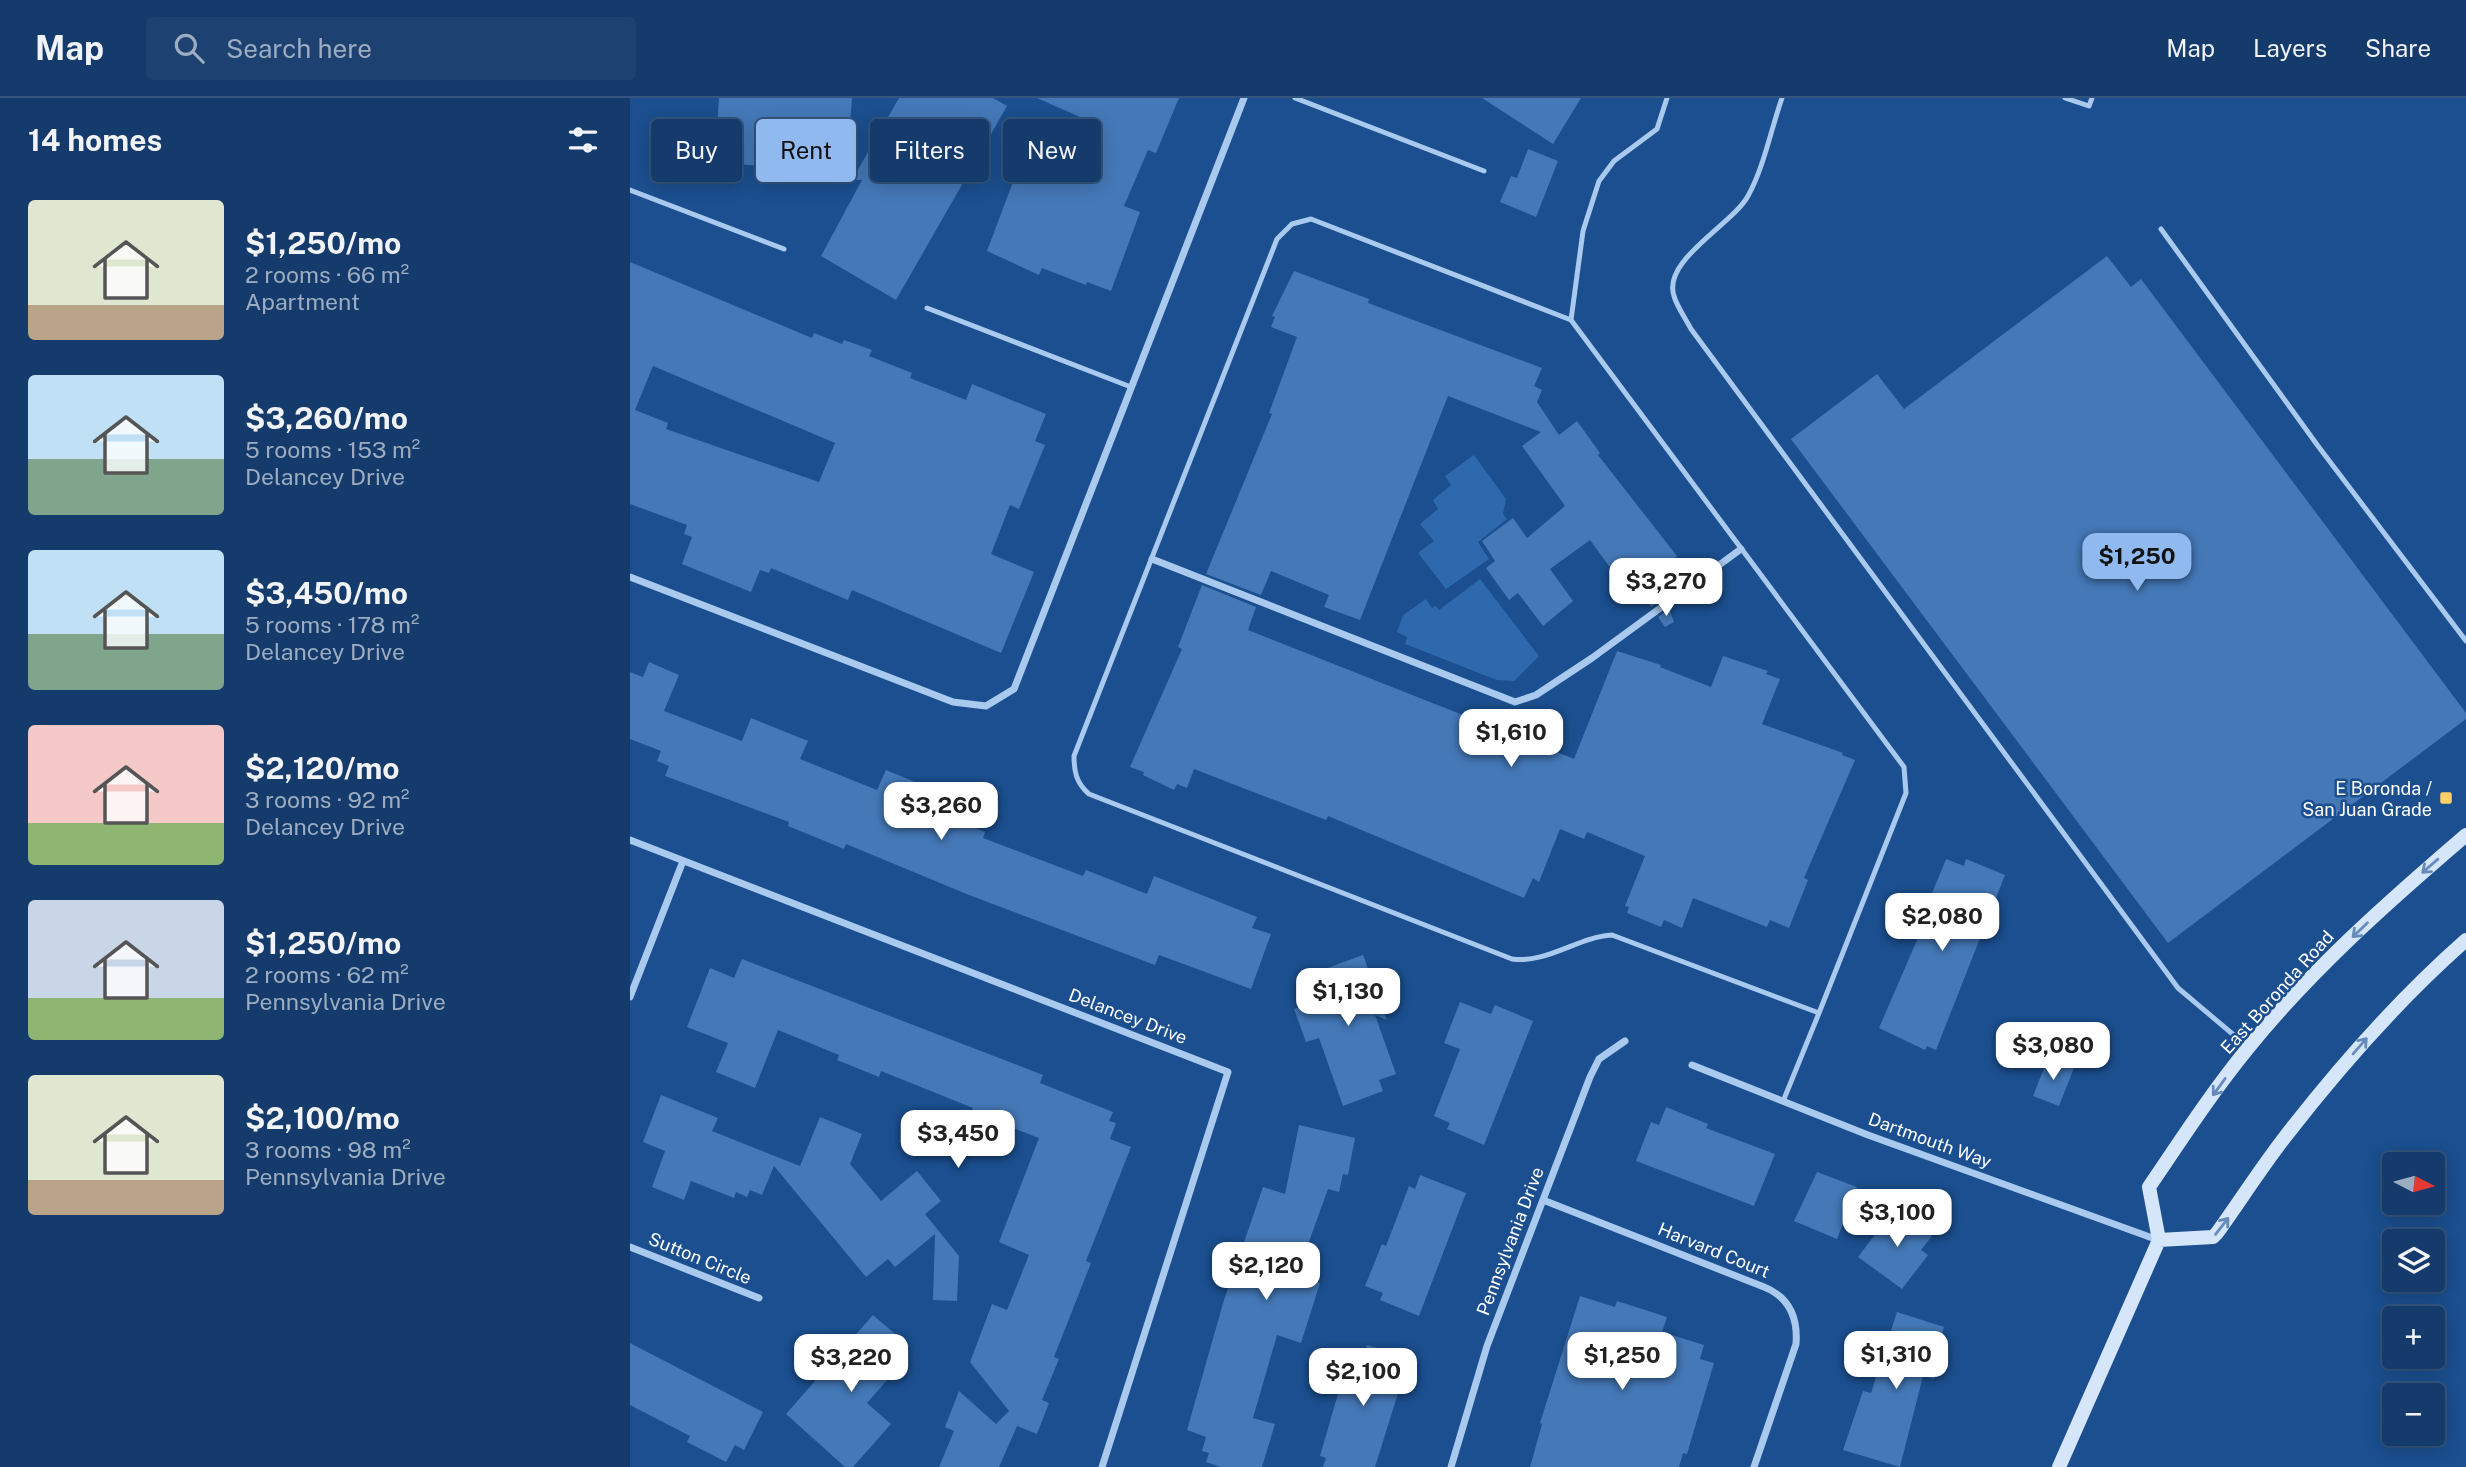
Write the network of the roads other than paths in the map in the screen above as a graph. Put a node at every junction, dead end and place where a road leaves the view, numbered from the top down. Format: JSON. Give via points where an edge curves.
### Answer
{"nodes":[{"id":1,"x":1244,"y":98,"type":"edge"},
{"id":2,"x":1295,"y":98,"type":"edge"},
{"id":3,"x":1667,"y":98,"type":"edge"},
{"id":4,"x":1782,"y":98,"type":"edge"},
{"id":5,"x":2065,"y":98,"type":"edge"},
{"id":6,"x":2092,"y":98,"type":"edge"},
{"id":7,"x":1484,"y":171,"type":"dead end"},
{"id":8,"x":630,"y":190,"type":"edge"},
{"id":9,"x":2161,"y":229,"type":"dead end"},
{"id":10,"x":784,"y":249,"type":"dead end"},
{"id":11,"x":927,"y":308,"type":"dead end"},
{"id":12,"x":1571,"y":320,"type":"junction"},
{"id":13,"x":1131,"y":387,"type":"junction"},
{"id":14,"x":1741,"y":549,"type":"junction"},
{"id":15,"x":1152,"y":559,"type":"junction"},
{"id":16,"x":630,"y":577,"type":"edge"},
{"id":17,"x":2466,"y":641,"type":"edge"},
{"id":18,"x":2466,"y":835,"type":"edge"},
{"id":19,"x":630,"y":840,"type":"edge"},
{"id":20,"x":683,"y":861,"type":"junction"},
{"id":21,"x":2466,"y":940,"type":"edge"},
{"id":22,"x":630,"y":997,"type":"edge"},
{"id":23,"x":1819,"y":1013,"type":"junction"},
{"id":24,"x":1625,"y":1041,"type":"dead end"},
{"id":25,"x":2248,"y":1047,"type":"junction"},
{"id":26,"x":1692,"y":1065,"type":"dead end"},
{"id":27,"x":1784,"y":1099,"type":"junction"},
{"id":28,"x":1543,"y":1200,"type":"junction"},
{"id":29,"x":2159,"y":1240,"type":"junction"},
{"id":30,"x":630,"y":1247,"type":"edge"},
{"id":31,"x":759,"y":1298,"type":"dead end"},
{"id":32,"x":1102,"y":1467,"type":"edge"},
{"id":33,"x":1451,"y":1467,"type":"edge"},
{"id":34,"x":1754,"y":1467,"type":"edge"},
{"id":35,"x":2059,"y":1467,"type":"edge"}],
"edges":[{"from":1,"to":13,"type":"street"},
{"from":2,"to":7,"type":"lane"},
{"from":3,"to":12,"type":"lane","via":[[1657,129],[1614,161],[1599,181],[1583,231]]},
{"from":4,"to":25,"type":"lane","via":[[1748,195],[1728,222],[1676,269],[1673,293],[1692,329],[2178,988]]},
{"from":5,"to":6,"type":"lane","via":[[2089,107]]},
{"from":8,"to":10,"type":"lane"},
{"from":9,"to":17,"type":"lane"},
{"from":11,"to":13,"type":"lane"},
{"from":12,"to":14,"type":"lane"},
{"from":12,"to":15,"type":"lane","via":[[1321,221],[1292,224],[1277,239]]},
{"from":13,"to":16,"type":"street","via":[[1014,689],[986,706],[953,702]]},
{"from":14,"to":15,"type":"street","via":[[1592,658],[1536,695],[1515,702]]},
{"from":14,"to":23,"type":"lane","via":[[1892,750],[1906,777],[1899,813]]},
{"from":15,"to":23,"type":"lane","via":[[1073,756],[1075,775],[1088,794],[1512,959],[1533,958],[1612,935]]},
{"from":18,"to":25,"type":"main road","name":"East Boronda Road","one_way":true,"via":[[2325,963]]},
{"from":19,"to":20,"type":"street","name":"Delancey Drive"},
{"from":20,"to":22,"type":"street"},
{"from":20,"to":32,"type":"street","name":"Delancey Drive","via":[[1228,1072]]},
{"from":29,"to":21,"type":"main road","one_way":true,"via":[[2213,1237],[2328,1083],[2402,1000]]},
{"from":23,"to":27,"type":"lane"},
{"from":24,"to":28,"type":"street","name":"Pennsylvania Drive","via":[[1600,1059],[1590,1077]]},
{"from":25,"to":29,"type":"main road","name":"East Boronda Road","one_way":true,"via":[[2149,1187]]},
{"from":26,"to":27,"type":"street","name":"Dartmouth Way"},
{"from":27,"to":29,"type":"street","name":"Dartmouth Way","via":[[1868,1135]]},
{"from":28,"to":33,"type":"street","name":"Pennsylvania Drive","via":[[1487,1346]]},
{"from":28,"to":34,"type":"street","name":"Harvard Court","via":[[1774,1291],[1788,1304],[1796,1325],[1796,1344]]},
{"from":29,"to":35,"type":"main road"},
{"from":30,"to":31,"type":"street","name":"Sutton Circle"}]}
